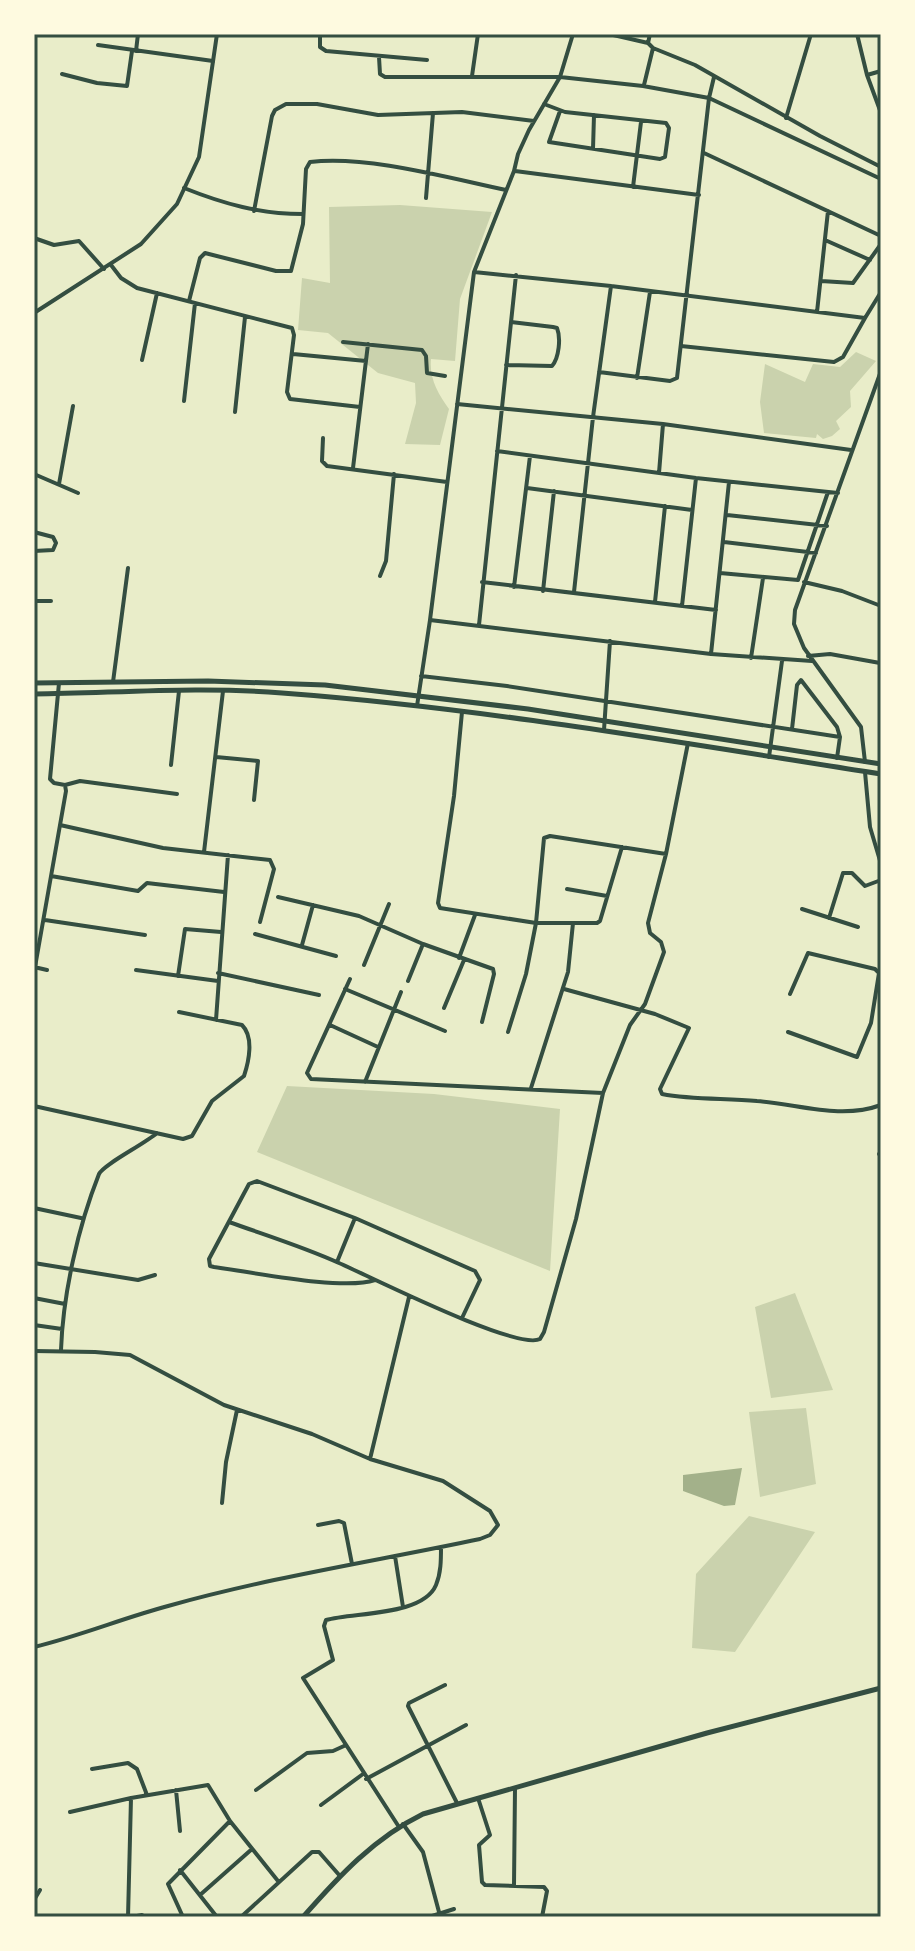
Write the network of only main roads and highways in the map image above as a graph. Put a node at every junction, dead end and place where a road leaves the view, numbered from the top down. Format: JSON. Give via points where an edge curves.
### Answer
{"nodes":[{"id":1,"x":208,"y":681,"type":"junction"},
{"id":2,"x":34,"y":683,"type":"edge"},
{"id":3,"x":208,"y":691,"type":"junction"},
{"id":4,"x":34,"y":694,"type":"edge"},
{"id":5,"x":665,"y":730,"type":"junction"},
{"id":6,"x":663,"y":739,"type":"junction"},
{"id":7,"x":880,"y":764,"type":"edge"},
{"id":8,"x":881,"y":774,"type":"edge"},
{"id":9,"x":881,"y":1688,"type":"edge"},
{"id":10,"x":303,"y":1917,"type":"edge"}],
"edges":[{"from":1,"to":2,"type":"main road"},
{"from":1,"to":3,"type":"main road"},
{"from":1,"to":5,"type":"main road","via":[[325,685]]},
{"from":3,"to":4,"type":"main road"},
{"from":3,"to":6,"type":"main road","via":[[280,692],[417,706]]},
{"from":5,"to":6,"type":"main road"},
{"from":5,"to":7,"type":"main road"},
{"from":6,"to":8,"type":"main road"},
{"from":9,"to":10,"type":"main road","via":[[457,1803],[401,1825],[363,1853]]}]}
